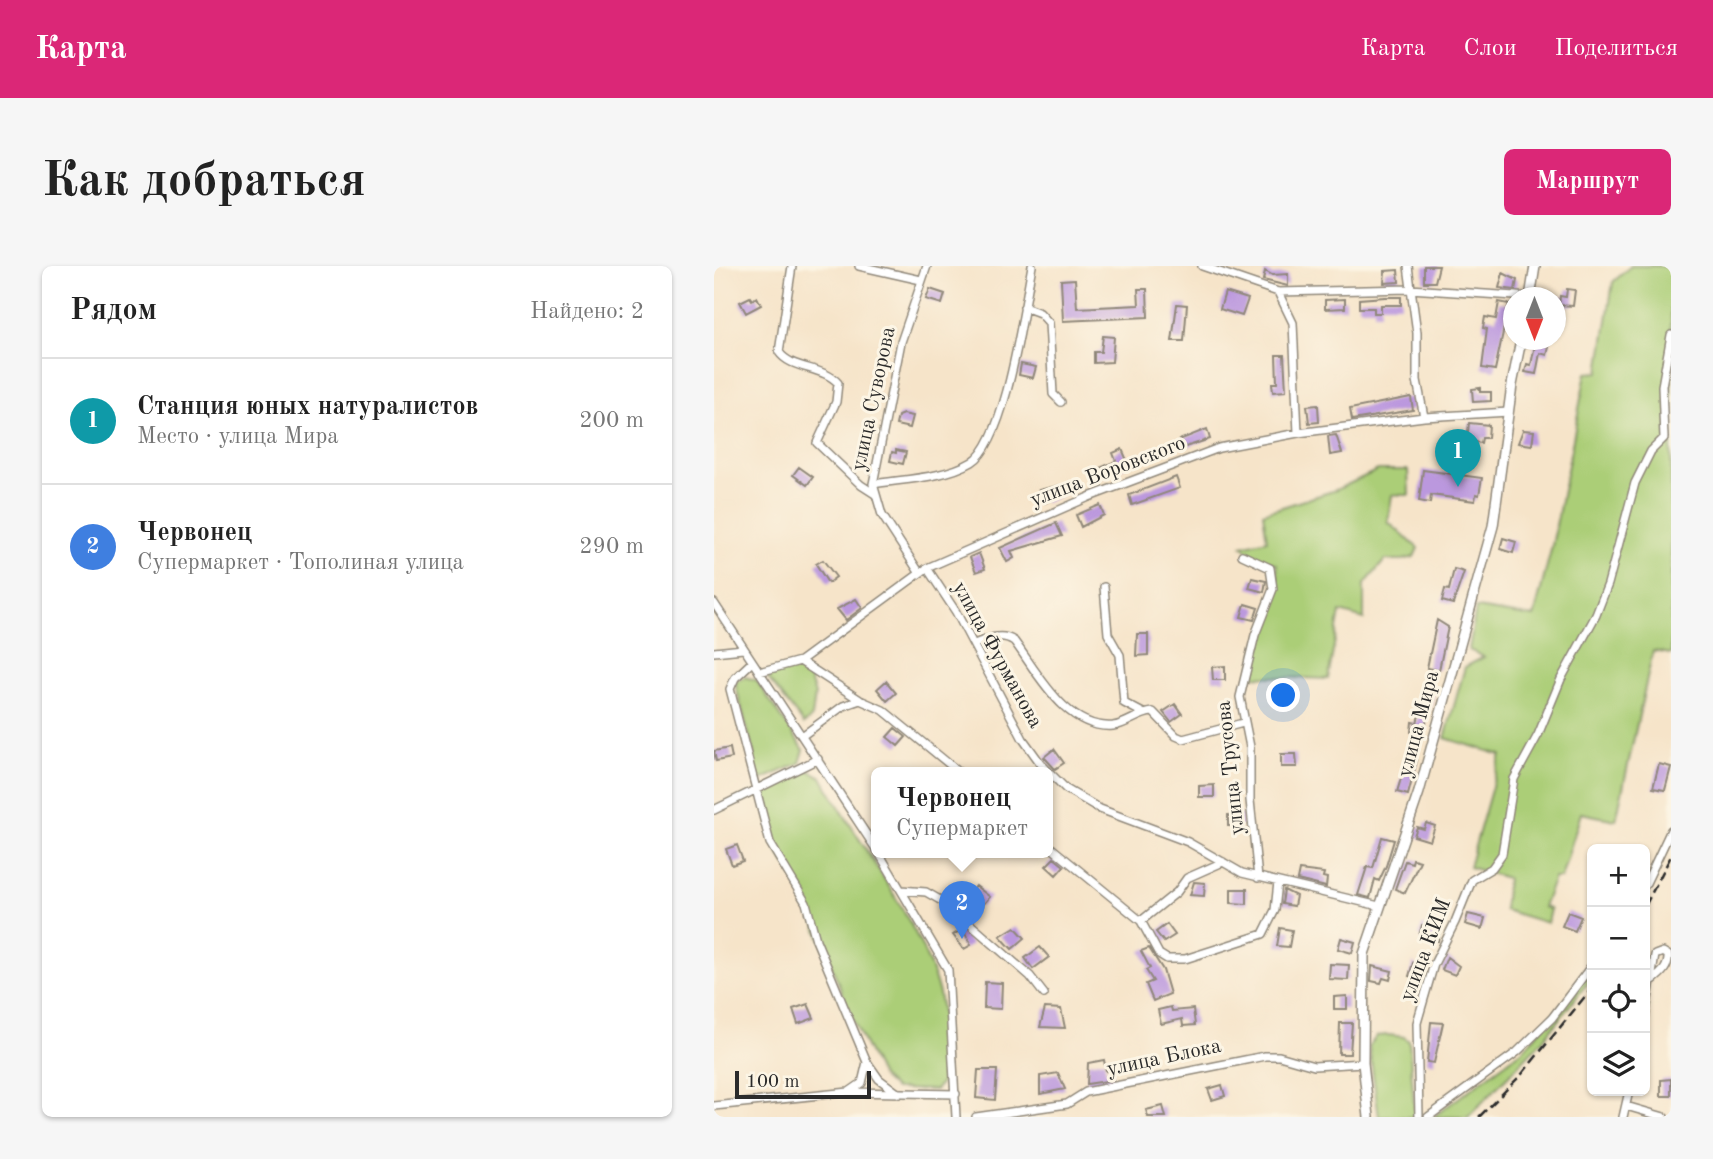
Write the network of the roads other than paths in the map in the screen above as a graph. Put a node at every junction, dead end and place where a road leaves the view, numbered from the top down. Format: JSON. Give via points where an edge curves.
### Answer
{"nodes":[{"id":1,"x":792,"y":266,"type":"edge"},
{"id":2,"x":859,"y":266,"type":"edge"},
{"id":3,"x":927,"y":266,"type":"edge"},
{"id":4,"x":1032,"y":266,"type":"edge"},
{"id":5,"x":1202,"y":266,"type":"edge"},
{"id":6,"x":1408,"y":266,"type":"edge"},
{"id":7,"x":1535,"y":266,"type":"edge"},
{"id":8,"x":921,"y":280,"type":"junction"},
{"id":9,"x":1532,"y":287,"type":"edge"},
{"id":10,"x":1410,"y":289,"type":"junction"},
{"id":11,"x":1278,"y":292,"type":"junction"},
{"id":12,"x":1503,"y":295,"type":"edge"},
{"id":13,"x":1024,"y":307,"type":"junction"},
{"id":14,"x":1671,"y":335,"type":"edge"},
{"id":15,"x":1519,"y":350,"type":"edge"},
{"id":16,"x":1061,"y":402,"type":"dead end"},
{"id":17,"x":1508,"y":412,"type":"junction"},
{"id":18,"x":1424,"y":417,"type":"junction"},
{"id":19,"x":1298,"y":433,"type":"junction"},
{"id":20,"x":873,"y":484,"type":"junction"},
{"id":21,"x":875,"y":494,"type":"junction"},
{"id":22,"x":1242,"y":555,"type":"dead end"},
{"id":23,"x":927,"y":568,"type":"junction"},
{"id":24,"x":919,"y":572,"type":"junction"},
{"id":25,"x":1104,"y":586,"type":"dead end"},
{"id":26,"x":714,"y":603,"type":"edge"},
{"id":27,"x":974,"y":644,"type":"junction"},
{"id":28,"x":743,"y":649,"type":"junction"},
{"id":29,"x":714,"y":652,"type":"edge"},
{"id":30,"x":752,"y":662,"type":"junction"},
{"id":31,"x":800,"y":662,"type":"junction"},
{"id":32,"x":759,"y":672,"type":"junction"},
{"id":33,"x":860,"y":700,"type":"junction"},
{"id":34,"x":1143,"y":713,"type":"junction"},
{"id":35,"x":1243,"y":723,"type":"junction"},
{"id":36,"x":802,"y":736,"type":"junction"},
{"id":37,"x":818,"y":759,"type":"junction"},
{"id":38,"x":953,"y":767,"type":"edge"},
{"id":39,"x":1044,"y":767,"type":"edge"},
{"id":40,"x":1053,"y":776,"type":"edge"},
{"id":41,"x":755,"y":788,"type":"junction"},
{"id":42,"x":714,"y":810,"type":"edge"},
{"id":43,"x":1671,"y":830,"type":"edge"},
{"id":44,"x":871,"y":841,"type":"edge"},
{"id":45,"x":1053,"y":849,"type":"edge"},
{"id":46,"x":882,"y":858,"type":"edge"},
{"id":47,"x":1223,"y":862,"type":"junction"},
{"id":48,"x":1650,"y":874,"type":"edge"},
{"id":49,"x":1258,"y":878,"type":"junction"},
{"id":50,"x":1278,"y":882,"type":"junction"},
{"id":51,"x":901,"y":890,"type":"junction"},
{"id":52,"x":1378,"y":906,"type":"junction"},
{"id":53,"x":1141,"y":920,"type":"junction"},
{"id":54,"x":1588,"y":970,"type":"edge"},
{"id":55,"x":1653,"y":980,"type":"dead end"},
{"id":56,"x":1044,"y":994,"type":"dead end"},
{"id":57,"x":1650,"y":994,"type":"edge"},
{"id":58,"x":867,"y":1062,"type":"junction"},
{"id":59,"x":1363,"y":1063,"type":"junction"},
{"id":60,"x":849,"y":1092,"type":"junction"},
{"id":61,"x":899,"y":1094,"type":"junction"},
{"id":62,"x":956,"y":1094,"type":"junction"},
{"id":63,"x":1628,"y":1096,"type":"edge"},
{"id":64,"x":714,"y":1106,"type":"edge"},
{"id":65,"x":1626,"y":1106,"type":"junction"},
{"id":66,"x":956,"y":1117,"type":"edge"},
{"id":67,"x":976,"y":1117,"type":"edge"},
{"id":68,"x":1368,"y":1117,"type":"edge"},
{"id":69,"x":1419,"y":1117,"type":"edge"},
{"id":70,"x":1428,"y":1117,"type":"edge"},
{"id":71,"x":1623,"y":1117,"type":"edge"},
{"id":72,"x":1664,"y":1117,"type":"edge"}],
"edges":[{"from":1,"to":21,"type":"street","via":[[779,352],[838,383],[836,402],[817,443]]},
{"from":2,"to":8,"type":"street"},
{"from":3,"to":8,"type":"street","name":"улица Суворова"},
{"from":4,"to":13,"type":"street"},
{"from":5,"to":11,"type":"street"},
{"from":6,"to":10,"type":"street"},
{"from":7,"to":9,"type":"street"},
{"from":8,"to":20,"type":"street","name":"улица Суворова","via":[[901,342]]},
{"from":10,"to":11,"type":"street"},
{"from":10,"to":12,"type":"street"},
{"from":10,"to":18,"type":"street"},
{"from":11,"to":19,"type":"street","via":[[1293,323]]},
{"from":13,"to":16,"type":"street","via":[[1040,313],[1049,323],[1054,394]]},
{"from":13,"to":20,"type":"street","via":[[1000,417],[987,449],[958,468]]},
{"from":14,"to":69,"type":"street","name":"улица КИМ","via":[[1662,386],[1664,439],[1651,451],[1635,483],[1596,615],[1514,779],[1502,854],[1492,868],[1472,880],[1434,964],[1417,1023]]},
{"from":15,"to":17,"type":"street","name":"улица Мира"},
{"from":17,"to":18,"type":"street","name":"улица Воровского"},
{"from":17,"to":52,"type":"street","name":"улица Мира","via":[[1491,537],[1419,792]]},
{"from":18,"to":19,"type":"street","name":"улица Воровского"},
{"from":19,"to":23,"type":"street","name":"улица Воровского","via":[[1219,448],[1029,521]]},
{"from":20,"to":21,"type":"street","name":"улица Суворова"},
{"from":21,"to":24,"type":"street","name":"улица Суворова","via":[[882,515]]},
{"from":22,"to":35,"type":"street","name":"улица Трусова","via":[[1270,568],[1274,581],[1241,686]]},
{"from":23,"to":24,"type":"street","name":"улица Воровского"},
{"from":23,"to":27,"type":"street","name":"улица Фурманова"},
{"from":24,"to":31,"type":"street","name":"улица Воровского"},
{"from":25,"to":34,"type":"street","via":[[1108,634],[1121,655],[1124,704]]},
{"from":26,"to":28,"type":"street"},
{"from":27,"to":34,"type":"street","via":[[1007,636],[1060,701],[1086,722],[1110,726]]},
{"from":27,"to":39,"type":"street","name":"улица Фурманова","via":[[1023,739]]},
{"from":28,"to":29,"type":"street"},
{"from":28,"to":30,"type":"street"},
{"from":30,"to":32,"type":"street"},
{"from":30,"to":41,"type":"street","via":[[734,678],[730,689]]},
{"from":31,"to":32,"type":"street","name":"улица Воровского"},
{"from":31,"to":33,"type":"street"},
{"from":32,"to":36,"type":"street"},
{"from":33,"to":36,"type":"street","via":[[843,706]]},
{"from":33,"to":38,"type":"street","via":[[883,710]]},
{"from":34,"to":35,"type":"street","via":[[1156,714],[1183,739]]},
{"from":35,"to":49,"type":"street","name":"улица Трусова","via":[[1250,747]]},
{"from":36,"to":37,"type":"street"},
{"from":37,"to":41,"type":"street"},
{"from":37,"to":44,"type":"street"},
{"from":40,"to":47,"type":"street","name":"улица Фурманова","via":[[1100,809],[1188,842]]},
{"from":41,"to":42,"type":"street"},
{"from":41,"to":58,"type":"street","via":[[774,852],[806,903],[816,940]]},
{"from":43,"to":48,"type":"street"},
{"from":45,"to":53,"type":"street"},
{"from":46,"to":51,"type":"street"},
{"from":47,"to":49,"type":"street","name":"улица Фурманова"},
{"from":47,"to":53,"type":"street","via":[[1187,878],[1178,892]]},
{"from":49,"to":50,"type":"street","name":"улица Фурманова"},
{"from":50,"to":52,"type":"street","name":"улица Фурманова"},
{"from":50,"to":53,"type":"street","via":[[1275,911],[1264,934],[1185,959],[1175,961],[1159,954]]},
{"from":51,"to":56,"type":"street","via":[[926,892],[947,904],[1030,976]]},
{"from":51,"to":62,"type":"street","via":[[948,970]]},
{"from":52,"to":59,"type":"street","name":"улица Мира","via":[[1362,964]]},
{"from":54,"to":70,"type":"street","via":[[1552,1018],[1517,1052]]},
{"from":55,"to":57,"type":"street"},
{"from":58,"to":60,"type":"street","via":[[862,1083]]},
{"from":58,"to":61,"type":"street","via":[[878,1079]]},
{"from":59,"to":67,"type":"street","name":"улица Блока","via":[[1314,1066],[1265,1056],[1086,1093],[1067,1104]]},
{"from":59,"to":68,"type":"street","name":"улица Мира"},
{"from":60,"to":61,"type":"street"},
{"from":60,"to":64,"type":"street"},
{"from":61,"to":62,"type":"street"},
{"from":62,"to":66,"type":"street"},
{"from":63,"to":65,"type":"street"},
{"from":65,"to":71,"type":"street"},
{"from":65,"to":72,"type":"street"}]}
